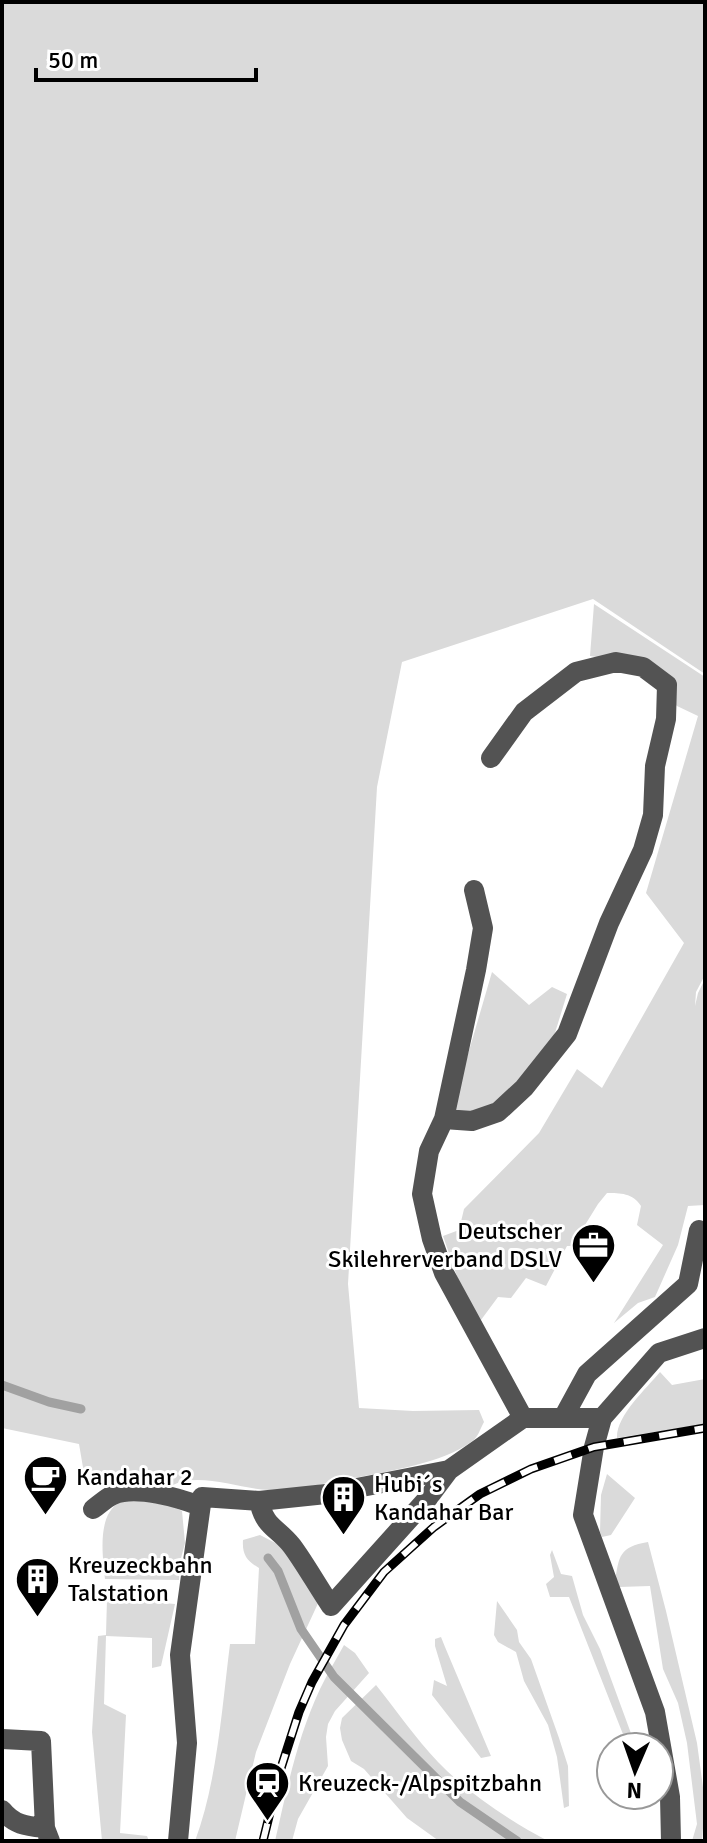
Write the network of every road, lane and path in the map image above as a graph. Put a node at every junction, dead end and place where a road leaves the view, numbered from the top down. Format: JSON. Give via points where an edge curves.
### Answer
{"nodes":[{"id":1,"x":491,"y":758,"type":"dead end"},
{"id":2,"x":474,"y":890,"type":"dead end"},
{"id":3,"x":444,"y":1119,"type":"junction"},
{"id":4,"x":699,"y":1230,"type":"dead end"},
{"id":5,"x":705,"y":1338,"type":"edge"},
{"id":6,"x":523,"y":1418,"type":"junction"},
{"id":7,"x":563,"y":1418,"type":"junction"},
{"id":8,"x":602,"y":1418,"type":"junction"},
{"id":9,"x":449,"y":1470,"type":"junction"},
{"id":10,"x":259,"y":1501,"type":"junction"},
{"id":11,"x":200,"y":1506,"type":"junction"},
{"id":12,"x":93,"y":1509,"type":"dead end"},
{"id":13,"x":2,"y":1739,"type":"edge"},
{"id":14,"x":4,"y":1816,"type":"edge"},
{"id":15,"x":47,"y":1834,"type":"edge"},
{"id":16,"x":178,"y":1841,"type":"edge"},
{"id":17,"x":671,"y":1841,"type":"edge"}],
"edges":[{"from":1,"to":3,"type":"street","via":[[524,712],[576,672],[616,662],[643,667],[667,685],[653,815],[643,850],[567,1034],[498,1112],[472,1121]]},
{"from":2,"to":3,"type":"street","via":[[483,928]]},
{"from":3,"to":6,"type":"street","via":[[429,1151],[422,1194],[432,1239],[444,1273]]},
{"from":4,"to":7,"type":"street","via":[[688,1284],[587,1374]]},
{"from":5,"to":8,"type":"street","via":[[659,1353]]},
{"from":6,"to":7,"type":"street"},
{"from":6,"to":9,"type":"street"},
{"from":7,"to":8,"type":"street"},
{"from":8,"to":17,"type":"street","via":[[583,1515],[655,1712],[670,1797]]},
{"from":9,"to":10,"type":"street"},
{"from":9,"to":10,"type":"street","via":[[331,1606],[291,1545],[262,1515]]},
{"from":10,"to":11,"type":"street","via":[[202,1497]]},
{"from":11,"to":12,"type":"street","via":[[137,1491],[114,1494]]},
{"from":11,"to":16,"type":"street","via":[[180,1655],[187,1743]]},
{"from":13,"to":15,"type":"street","via":[[41,1741]]},
{"from":14,"to":15,"type":"street"}]}
